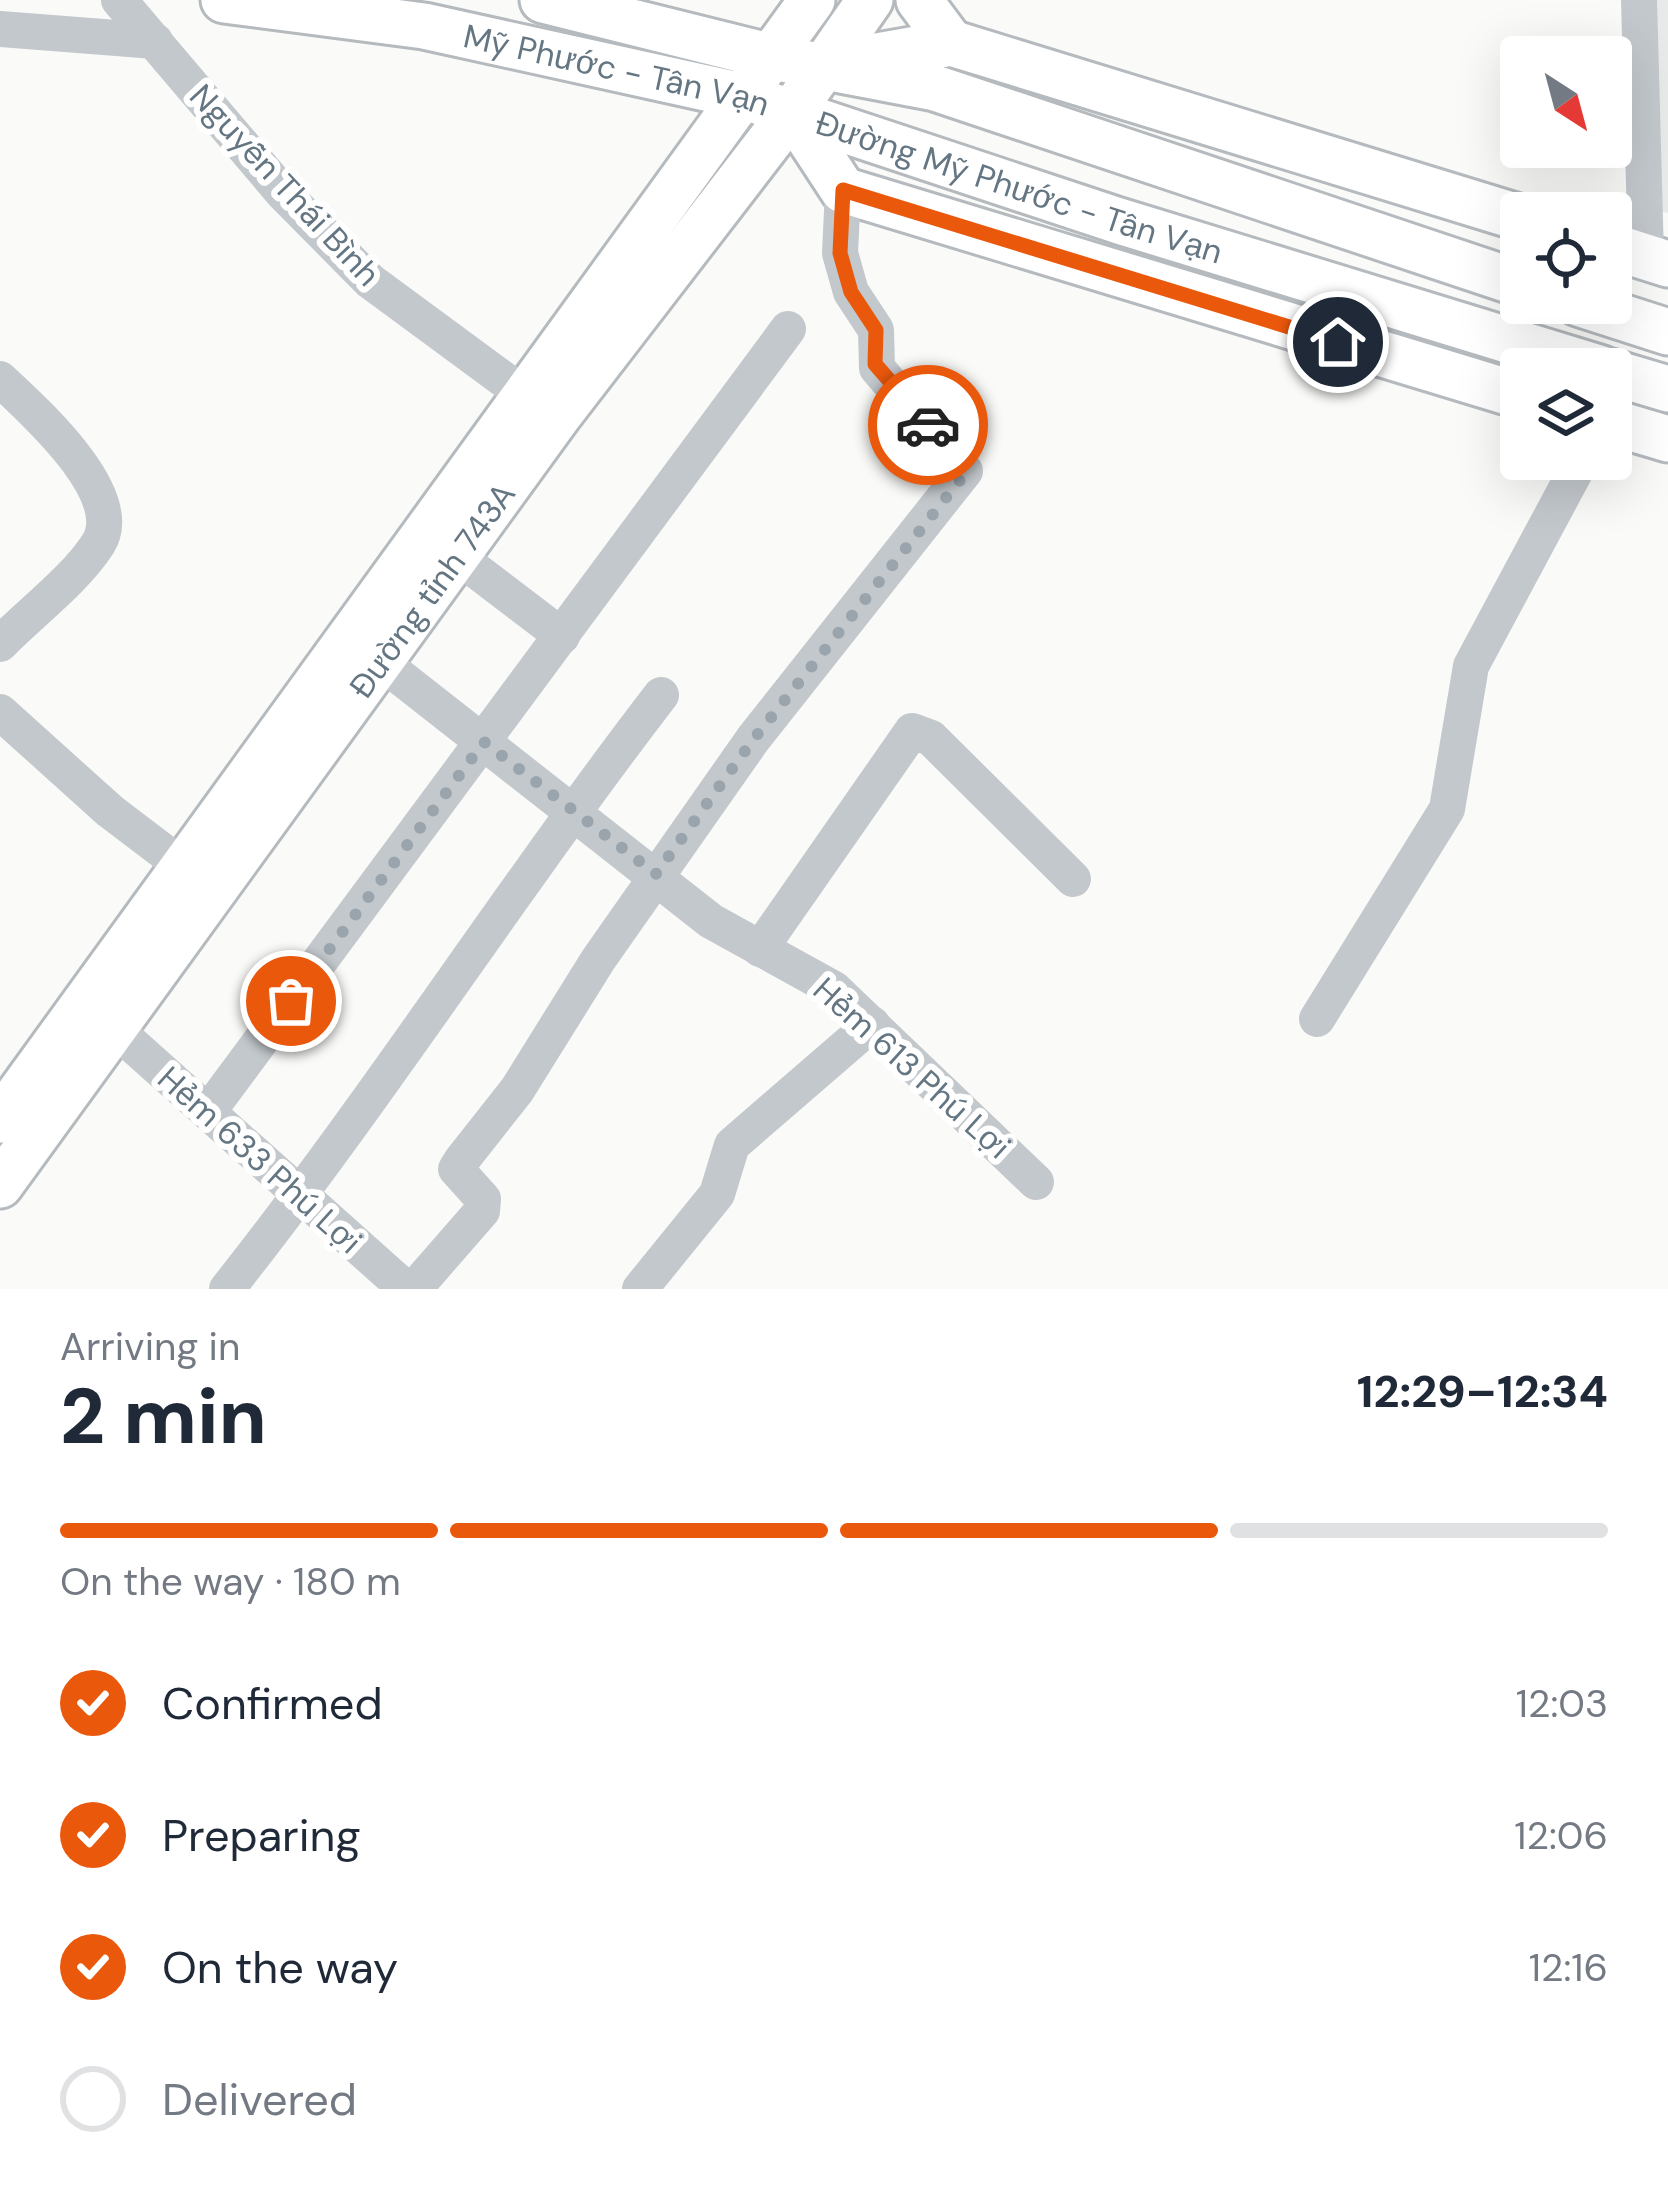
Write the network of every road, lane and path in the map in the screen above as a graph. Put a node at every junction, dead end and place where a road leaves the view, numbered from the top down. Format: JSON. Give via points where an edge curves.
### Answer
{"nodes":[{"id":1,"x":119,"y":0,"type":"edge"},
{"id":2,"x":224,"y":0,"type":"edge"},
{"id":3,"x":543,"y":0,"type":"edge"},
{"id":4,"x":812,"y":0,"type":"edge"},
{"id":5,"x":871,"y":0,"type":"edge"},
{"id":6,"x":919,"y":0,"type":"edge"},
{"id":7,"x":1639,"y":0,"type":"edge"},
{"id":8,"x":0,"y":29,"type":"edge"},
{"id":9,"x":155,"y":41,"type":"junction"},
{"id":10,"x":951,"y":43,"type":"junction"},
{"id":11,"x":772,"y":57,"type":"junction"},
{"id":12,"x":823,"y":66,"type":"junction"},
{"id":13,"x":742,"y":96,"type":"junction"},
{"id":14,"x":792,"y":112,"type":"junction"},
{"id":15,"x":843,"y":190,"type":"junction"},
{"id":16,"x":1500,"y":212,"type":"edge"},
{"id":17,"x":1642,"y":256,"type":"edge"},
{"id":18,"x":1500,"y":277,"type":"edge"},
{"id":19,"x":1632,"y":320,"type":"edge"},
{"id":20,"x":788,"y":328,"type":"dead end"},
{"id":21,"x":1668,"y":332,"type":"edge"},
{"id":22,"x":1533,"y":348,"type":"edge"},
{"id":23,"x":1632,"y":378,"type":"edge"},
{"id":24,"x":0,"y":379,"type":"edge"},
{"id":25,"x":1668,"y":389,"type":"edge"},
{"id":26,"x":1500,"y":390,"type":"edge"},
{"id":27,"x":526,"y":396,"type":"junction"},
{"id":28,"x":1632,"y":428,"type":"edge"},
{"id":29,"x":1668,"y":439,"type":"edge"},
{"id":30,"x":1571,"y":480,"type":"edge"},
{"id":31,"x":457,"y":556,"type":"junction"},
{"id":32,"x":562,"y":636,"type":"junction"},
{"id":33,"x":0,"y":644,"type":"edge"},
{"id":34,"x":381,"y":662,"type":"junction"},
{"id":35,"x":661,"y":695,"type":"dead end"},
{"id":36,"x":0,"y":712,"type":"edge"},
{"id":37,"x":484,"y":742,"type":"junction"},
{"id":38,"x":572,"y":810,"type":"junction"},
{"id":39,"x":185,"y":868,"type":"junction"},
{"id":40,"x":656,"y":874,"type":"junction"},
{"id":41,"x":1073,"y":879,"type":"dead end"},
{"id":42,"x":760,"y":950,"type":"junction"},
{"id":43,"x":1317,"y":1019,"type":"dead end"},
{"id":44,"x":872,"y":1024,"type":"junction"},
{"id":45,"x":116,"y":1030,"type":"junction"},
{"id":46,"x":208,"y":1112,"type":"junction"},
{"id":47,"x":0,"y":1120,"type":"edge"},
{"id":48,"x":1036,"y":1182,"type":"dead end"},
{"id":49,"x":0,"y":1185,"type":"edge"},
{"id":50,"x":300,"y":1196,"type":"junction"},
{"id":51,"x":226,"y":1289,"type":"edge"},
{"id":52,"x":410,"y":1289,"type":"edge"},
{"id":53,"x":640,"y":1289,"type":"edge"}],
"edges":[{"from":1,"to":9,"type":"street","name":"Nguyễn Thái Bình"},
{"from":2,"to":13,"type":"main road","name":"Mỹ Phước - Tân Vạn","via":[[424,26]]},
{"from":3,"to":11,"type":"main road","name":"Đường Mỹ Phước - Tân Vạn"},
{"from":4,"to":11,"type":"main road","name":"Đường tỉnh 743A"},
{"from":5,"to":12,"type":"main road","name":"Đường tỉnh 743A"},
{"from":6,"to":10,"type":"main road"},
{"from":7,"to":17,"type":"street"},
{"from":8,"to":9,"type":"street"},
{"from":9,"to":27,"type":"street","name":"Nguyễn Thái Bình","via":[[370,281]]},
{"from":10,"to":12,"type":"main road","name":"Đường Mỹ Phước - Tân Vạn"},
{"from":10,"to":16,"type":"main road","name":"Đường Mỹ Phước - Tân Vạn"},
{"from":11,"to":12,"type":"main road","name":"Đường Mỹ Phước - Tân Vạn"},
{"from":11,"to":13,"type":"main road","name":"Đường tỉnh 743A"},
{"from":12,"to":14,"type":"main road","name":"Đường tỉnh 743A"},
{"from":12,"to":18,"type":"main road","name":"Đường Mỹ Phước - Tân Vạn","via":[[935,88]]},
{"from":13,"to":14,"type":"main road","name":"Mỹ Phước - Tân Vạn"},
{"from":13,"to":27,"type":"main road","name":"Đường tỉnh 743A"},
{"from":14,"to":15,"type":"main road","name":"Đường Mỹ Phước - Tân Vạn"},
{"from":14,"to":22,"type":"main road","name":"Đường Mỹ Phước - Tân Vạn"},
{"from":14,"to":31,"type":"main road","name":"Đường tỉnh 743A"},
{"from":15,"to":26,"type":"main road","name":"Đường Mỹ Phước - Tân Vạn"},
{"from":15,"to":40,"type":"street","via":[[840,253],[851,292],[876,330],[877,368],[965,471]]},
{"from":19,"to":21,"type":"main road"},
{"from":20,"to":32,"type":"street"},
{"from":23,"to":25,"type":"main road"},
{"from":24,"to":33,"type":"street","via":[[92,477],[107,515],[99,543]]},
{"from":27,"to":39,"type":"main road","name":"Đường tỉnh 743A"},
{"from":28,"to":29,"type":"main road"},
{"from":30,"to":43,"type":"street","via":[[1471,666],[1447,809]]},
{"from":31,"to":32,"type":"street"},
{"from":31,"to":34,"type":"main road","name":"Đường tỉnh 743A"},
{"from":32,"to":37,"type":"street"},
{"from":34,"to":37,"type":"street","name":"Hẻm 613 Phú Lợi"},
{"from":34,"to":45,"type":"main road","name":"Đường tỉnh 743A"},
{"from":35,"to":38,"type":"street"},
{"from":36,"to":39,"type":"street"},
{"from":37,"to":38,"type":"street","name":"Hẻm 613 Phú Lợi"},
{"from":37,"to":46,"type":"street"},
{"from":38,"to":40,"type":"street","name":"Hẻm 613 Phú Lợi"},
{"from":38,"to":50,"type":"street"},
{"from":39,"to":47,"type":"main road","name":"Đường tỉnh 743A"},
{"from":40,"to":42,"type":"street","name":"Hẻm 613 Phú Lợi"},
{"from":40,"to":52,"type":"street","via":[[517,1090],[460,1161],[456,1168],[480,1195],[482,1211]]},
{"from":41,"to":42,"type":"street","via":[[931,737],[912,731]]},
{"from":42,"to":44,"type":"street","name":"Hẻm 613 Phú Lợi","via":[[834,989]]},
{"from":44,"to":48,"type":"street","name":"Hẻm 613 Phú Lợi"},
{"from":44,"to":53,"type":"street","via":[[732,1145],[717,1194]]},
{"from":45,"to":46,"type":"street","name":"Hẻm 633 Phú Lợi"},
{"from":45,"to":49,"type":"main road","name":"Đường tỉnh 743A"},
{"from":46,"to":50,"type":"street","name":"Hẻm 633 Phú Lợi"},
{"from":50,"to":51,"type":"street"},
{"from":50,"to":52,"type":"street","name":"Hẻm 633 Phú Lợi"}]}
